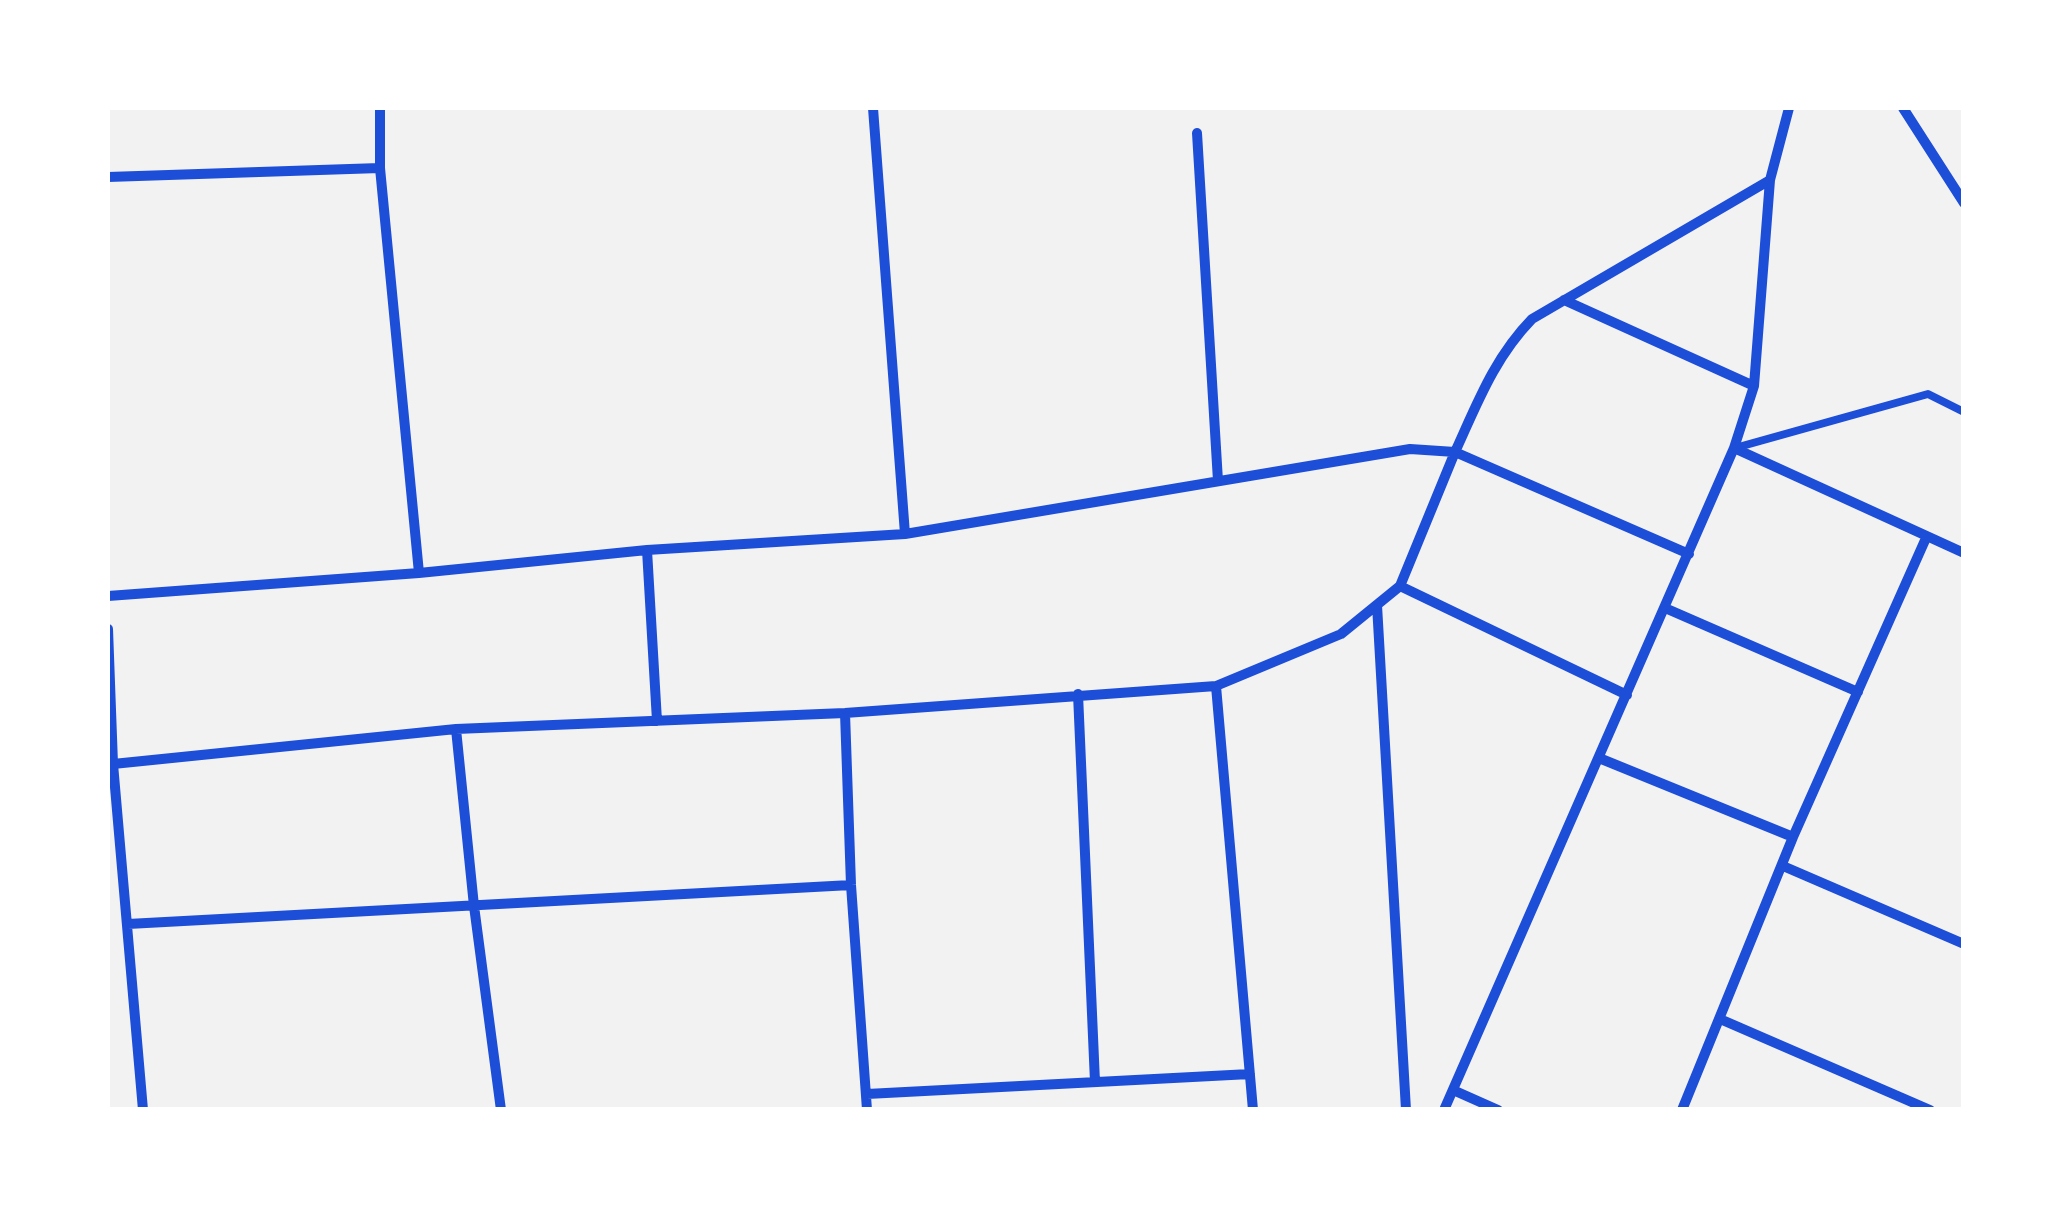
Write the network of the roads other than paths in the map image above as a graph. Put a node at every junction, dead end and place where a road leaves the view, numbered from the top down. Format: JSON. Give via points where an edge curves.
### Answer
{"nodes":[{"id":1,"x":380,"y":108,"type":"edge"},
{"id":2,"x":873,"y":108,"type":"edge"},
{"id":3,"x":1789,"y":108,"type":"edge"},
{"id":4,"x":1903,"y":108,"type":"edge"},
{"id":5,"x":1197,"y":132,"type":"dead end"},
{"id":6,"x":380,"y":168,"type":"junction"},
{"id":7,"x":108,"y":177,"type":"edge"},
{"id":8,"x":1770,"y":180,"type":"junction"},
{"id":9,"x":1964,"y":203,"type":"edge"},
{"id":10,"x":1564,"y":300,"type":"junction"},
{"id":11,"x":1754,"y":386,"type":"junction"},
{"id":12,"x":1964,"y":412,"type":"edge"},
{"id":13,"x":1734,"y":448,"type":"junction"},
{"id":14,"x":1455,"y":452,"type":"junction"},
{"id":15,"x":1218,"y":482,"type":"junction"},
{"id":16,"x":905,"y":534,"type":"junction"},
{"id":17,"x":1926,"y":538,"type":"junction"},
{"id":18,"x":647,"y":550,"type":"junction"},
{"id":19,"x":1690,"y":554,"type":"junction"},
{"id":20,"x":1964,"y":554,"type":"edge"},
{"id":21,"x":419,"y":573,"type":"junction"},
{"id":22,"x":1400,"y":586,"type":"junction"},
{"id":23,"x":108,"y":596,"type":"edge"},
{"id":24,"x":1377,"y":605,"type":"junction"},
{"id":25,"x":1665,"y":608,"type":"junction"},
{"id":26,"x":108,"y":629,"type":"edge"},
{"id":27,"x":1216,"y":686,"type":"junction"},
{"id":28,"x":1858,"y":692,"type":"junction"},
{"id":29,"x":1078,"y":694,"type":"junction"},
{"id":30,"x":1627,"y":695,"type":"junction"},
{"id":31,"x":845,"y":713,"type":"junction"},
{"id":32,"x":658,"y":721,"type":"junction"},
{"id":33,"x":456,"y":729,"type":"junction"},
{"id":34,"x":1599,"y":758,"type":"junction"},
{"id":35,"x":113,"y":764,"type":"junction"},
{"id":36,"x":1793,"y":838,"type":"junction"},
{"id":37,"x":1783,"y":866,"type":"junction"},
{"id":38,"x":851,"y":886,"type":"junction"},
{"id":39,"x":474,"y":906,"type":"junction"},
{"id":40,"x":128,"y":924,"type":"junction"},
{"id":41,"x":1964,"y":944,"type":"edge"},
{"id":42,"x":1720,"y":1019,"type":"junction"},
{"id":43,"x":1250,"y":1074,"type":"junction"},
{"id":44,"x":1095,"y":1082,"type":"junction"},
{"id":45,"x":1453,"y":1090,"type":"junction"},
{"id":46,"x":866,"y":1094,"type":"junction"},
{"id":47,"x":142,"y":1110,"type":"edge"},
{"id":48,"x":501,"y":1110,"type":"edge"},
{"id":49,"x":867,"y":1110,"type":"edge"},
{"id":50,"x":1253,"y":1110,"type":"edge"},
{"id":51,"x":1406,"y":1110,"type":"edge"},
{"id":52,"x":1444,"y":1110,"type":"edge"},
{"id":53,"x":1498,"y":1110,"type":"edge"},
{"id":54,"x":1682,"y":1110,"type":"edge"},
{"id":55,"x":1930,"y":1110,"type":"edge"}],
"edges":[{"from":1,"to":6,"type":"street"},
{"from":2,"to":16,"type":"street"},
{"from":3,"to":8,"type":"street"},
{"from":4,"to":9,"type":"street"},
{"from":5,"to":15,"type":"street"},
{"from":6,"to":7,"type":"street"},
{"from":6,"to":21,"type":"street"},
{"from":8,"to":10,"type":"street"},
{"from":8,"to":11,"type":"street"},
{"from":10,"to":11,"type":"street"},
{"from":10,"to":14,"type":"street","via":[[1510,342]]},
{"from":11,"to":13,"type":"street"},
{"from":12,"to":13,"type":"lane","via":[[1928,394]]},
{"from":13,"to":17,"type":"street"},
{"from":13,"to":19,"type":"street"},
{"from":14,"to":15,"type":"street","via":[[1410,449]]},
{"from":14,"to":19,"type":"street"},
{"from":14,"to":22,"type":"street"},
{"from":15,"to":16,"type":"street"},
{"from":16,"to":18,"type":"street"},
{"from":17,"to":20,"type":"street"},
{"from":17,"to":28,"type":"street"},
{"from":18,"to":21,"type":"street"},
{"from":18,"to":32,"type":"street"},
{"from":19,"to":25,"type":"street"},
{"from":21,"to":23,"type":"street"},
{"from":22,"to":24,"type":"street"},
{"from":22,"to":30,"type":"street"},
{"from":24,"to":27,"type":"street","via":[[1340,634]]},
{"from":24,"to":51,"type":"street"},
{"from":25,"to":28,"type":"street"},
{"from":25,"to":30,"type":"street"},
{"from":26,"to":35,"type":"street"},
{"from":27,"to":29,"type":"street"},
{"from":27,"to":43,"type":"street"},
{"from":28,"to":36,"type":"street"},
{"from":29,"to":31,"type":"street"},
{"from":29,"to":44,"type":"street"},
{"from":30,"to":34,"type":"street"},
{"from":31,"to":32,"type":"street"},
{"from":31,"to":38,"type":"street"},
{"from":32,"to":33,"type":"street"},
{"from":33,"to":35,"type":"street"},
{"from":33,"to":39,"type":"street"},
{"from":34,"to":36,"type":"street"},
{"from":34,"to":45,"type":"street"},
{"from":35,"to":40,"type":"street"},
{"from":36,"to":37,"type":"street"},
{"from":37,"to":41,"type":"street"},
{"from":37,"to":42,"type":"street"},
{"from":38,"to":39,"type":"street"},
{"from":38,"to":46,"type":"street"},
{"from":39,"to":40,"type":"street"},
{"from":39,"to":48,"type":"street"},
{"from":40,"to":47,"type":"street"},
{"from":42,"to":54,"type":"street"},
{"from":42,"to":55,"type":"street"},
{"from":43,"to":44,"type":"street"},
{"from":43,"to":50,"type":"street"},
{"from":44,"to":46,"type":"street"},
{"from":45,"to":52,"type":"street"},
{"from":45,"to":53,"type":"street"},
{"from":46,"to":49,"type":"street"}]}
